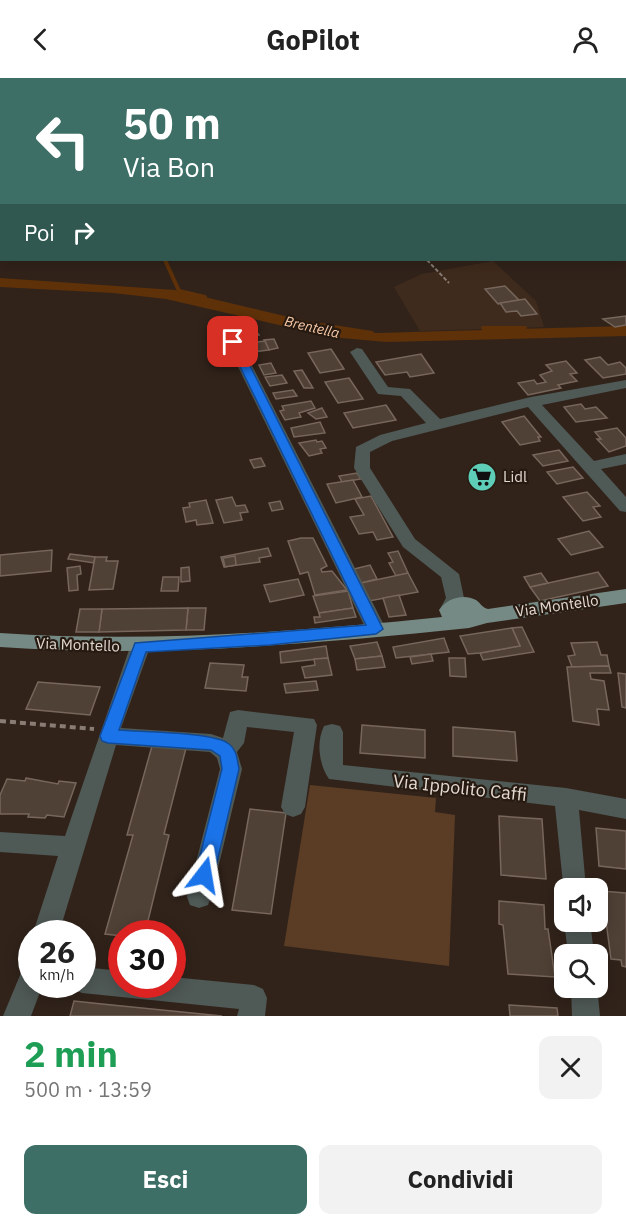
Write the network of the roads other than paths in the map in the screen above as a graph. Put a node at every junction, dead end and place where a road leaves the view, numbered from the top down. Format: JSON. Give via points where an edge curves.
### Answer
{"nodes":[{"id":1,"x":233,"y":342,"type":"dead end"},
{"id":2,"x":357,"y":352,"type":"dead end"},
{"id":3,"x":626,"y":384,"type":"edge"},
{"id":4,"x":531,"y":402,"type":"junction"},
{"id":5,"x":437,"y":425,"type":"junction"},
{"id":6,"x":626,"y":459,"type":"edge"},
{"id":7,"x":590,"y":467,"type":"junction"},
{"id":8,"x":626,"y":507,"type":"edge"},
{"id":9,"x":626,"y":596,"type":"edge"},
{"id":10,"x":462,"y":613,"type":"junction"},
{"id":11,"x":376,"y":629,"type":"junction"},
{"id":12,"x":0,"y":640,"type":"edge"},
{"id":13,"x":140,"y":647,"type":"junction"},
{"id":14,"x":332,"y":732,"type":"dead end"},
{"id":15,"x":108,"y":736,"type":"junction"},
{"id":16,"x":225,"y":750,"type":"junction"},
{"id":17,"x":566,"y":798,"type":"junction"},
{"id":18,"x":293,"y":807,"type":"dead end"},
{"id":19,"x":626,"y":809,"type":"edge"},
{"id":20,"x":0,"y":842,"type":"edge"},
{"id":21,"x":74,"y":847,"type":"junction"},
{"id":22,"x":573,"y":878,"type":"edge"},
{"id":23,"x":199,"y":897,"type":"dead end"},
{"id":24,"x":50,"y":920,"type":"edge"},
{"id":25,"x":96,"y":981,"type":"edge"},
{"id":26,"x":24,"y":998,"type":"edge"},
{"id":27,"x":585,"y":998,"type":"edge"},
{"id":28,"x":17,"y":1016,"type":"edge"},
{"id":29,"x":251,"y":1016,"type":"edge"},
{"id":30,"x":586,"y":1016,"type":"edge"}],
"edges":[{"from":1,"to":11,"type":"street"},
{"from":2,"to":5,"type":"street","via":[[380,388],[405,392]]},
{"from":3,"to":4,"type":"street"},
{"from":4,"to":5,"type":"street"},
{"from":4,"to":7,"type":"street"},
{"from":5,"to":10,"type":"street","via":[[372,443],[362,450],[360,458],[362,468],[409,543],[450,574]]},
{"from":6,"to":7,"type":"street"},
{"from":7,"to":8,"type":"street"},
{"from":9,"to":10,"type":"main road","name":"Via Montello"},
{"from":10,"to":11,"type":"main road","name":"Via Montello"},
{"from":11,"to":13,"type":"main road","name":"Via Montello"},
{"from":12,"to":13,"type":"main road","name":"Via Montello"},
{"from":13,"to":15,"type":"street"},
{"from":14,"to":17,"type":"street","name":"Via Ippolito Caffi","via":[[331,765],[337,773]]},
{"from":15,"to":16,"type":"street","via":[[211,743]]},
{"from":15,"to":21,"type":"street"},
{"from":16,"to":18,"type":"street","via":[[233,743],[238,718],[306,725]]},
{"from":16,"to":23,"type":"street","via":[[231,769]]},
{"from":17,"to":19,"type":"street","name":"Via Ippolito Caffi"},
{"from":17,"to":22,"type":"street"},
{"from":20,"to":21,"type":"street"},
{"from":21,"to":24,"type":"street"},
{"from":25,"to":29,"type":"street","via":[[254,998]]},
{"from":26,"to":28,"type":"street"},
{"from":27,"to":30,"type":"street"}]}
